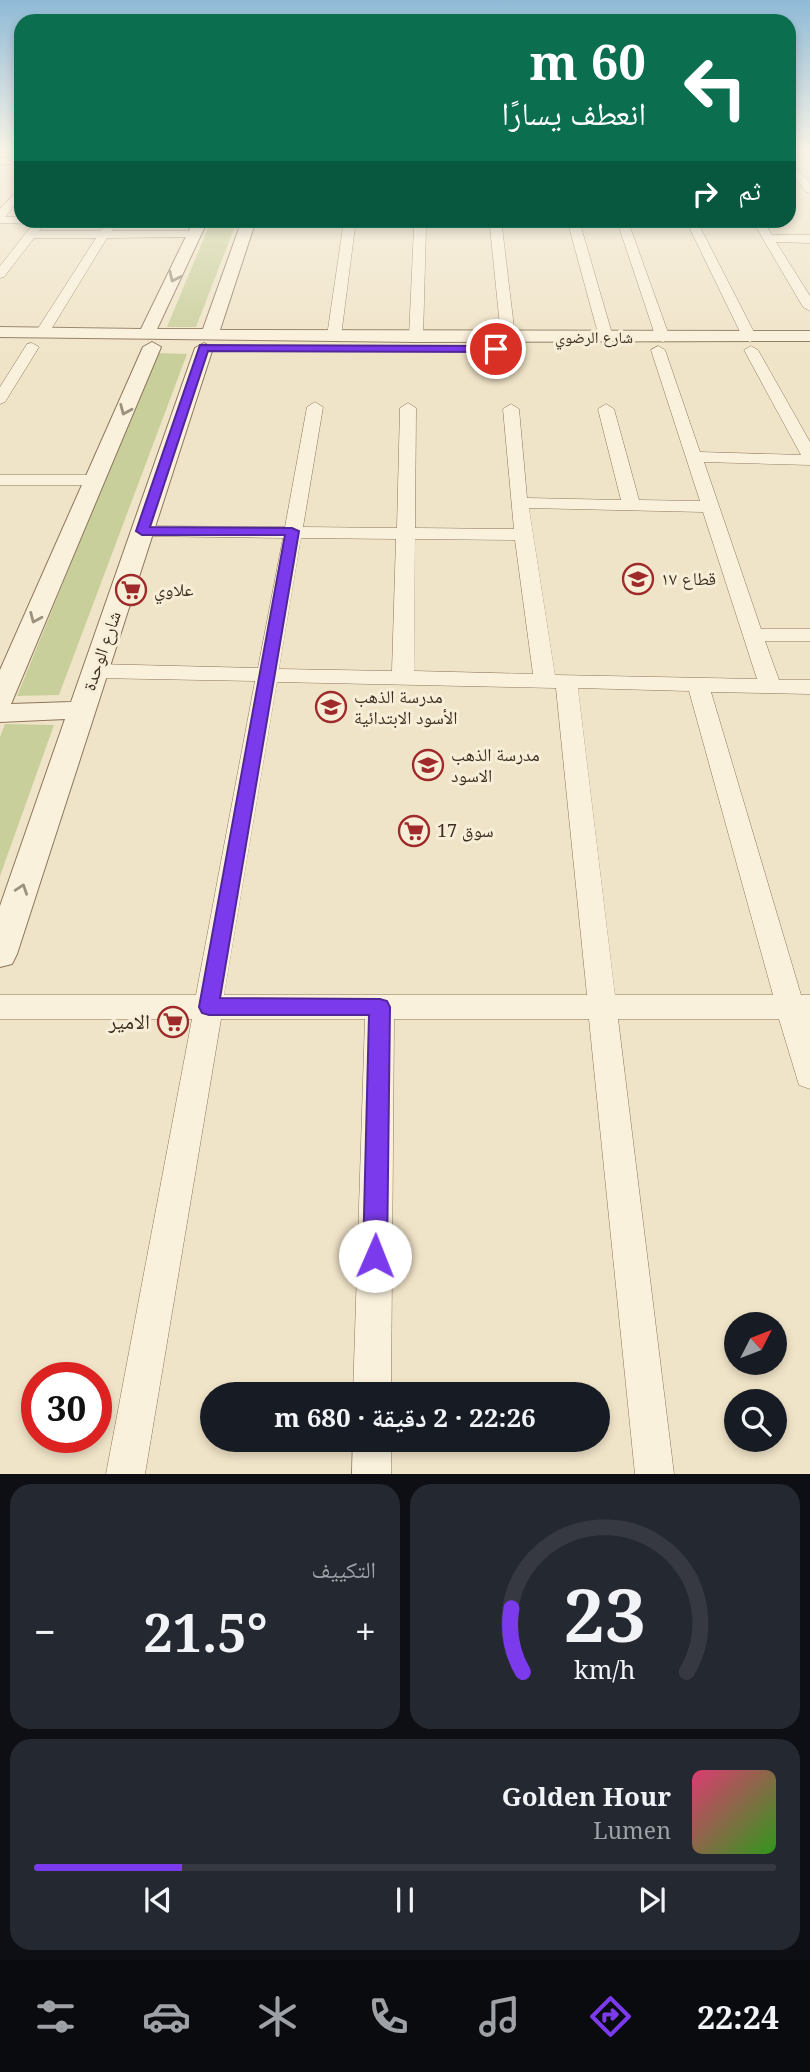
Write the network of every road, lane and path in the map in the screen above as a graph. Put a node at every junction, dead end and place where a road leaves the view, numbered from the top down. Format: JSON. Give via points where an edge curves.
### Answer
{"nodes":[{"id":1,"x":36,"y":228,"type":"edge"},
{"id":2,"x":108,"y":228,"type":"edge"},
{"id":3,"x":184,"y":228,"type":"edge"},
{"id":4,"x":197,"y":228,"type":"edge"},
{"id":5,"x":246,"y":228,"type":"edge"},
{"id":6,"x":349,"y":228,"type":"edge"},
{"id":7,"x":420,"y":228,"type":"edge"},
{"id":8,"x":496,"y":228,"type":"edge"},
{"id":9,"x":575,"y":228,"type":"edge"},
{"id":10,"x":625,"y":228,"type":"edge"},
{"id":11,"x":694,"y":228,"type":"edge"},
{"id":12,"x":761,"y":228,"type":"edge"},
{"id":13,"x":104,"y":234,"type":"junction"},
{"id":14,"x":31,"y":235,"type":"junction"},
{"id":15,"x":767,"y":238,"type":"junction"},
{"id":16,"x":810,"y":239,"type":"edge"},
{"id":17,"x":0,"y":274,"type":"edge"},
{"id":18,"x":810,"y":307,"type":"edge"},
{"id":19,"x":0,"y":332,"type":"edge"},
{"id":20,"x":334,"y":336,"type":"junction"},
{"id":21,"x":810,"y":336,"type":"edge"},
{"id":22,"x":416,"y":337,"type":"junction"},
{"id":23,"x":508,"y":337,"type":"junction"},
{"id":24,"x":606,"y":337,"type":"junction"},
{"id":25,"x":37,"y":340,"type":"junction"},
{"id":26,"x":150,"y":340,"type":"junction"},
{"id":27,"x":207,"y":341,"type":"junction"},
{"id":28,"x":574,"y":343,"type":"junction"},
{"id":29,"x":660,"y":344,"type":"junction"},
{"id":30,"x":750,"y":344,"type":"junction"},
{"id":31,"x":0,"y":346,"type":"edge"},
{"id":32,"x":810,"y":350,"type":"edge"},
{"id":33,"x":0,"y":398,"type":"edge"},
{"id":34,"x":315,"y":407,"type":"dead end"},
{"id":35,"x":408,"y":408,"type":"dead end"},
{"id":36,"x":511,"y":408,"type":"dead end"},
{"id":37,"x":606,"y":409,"type":"dead end"},
{"id":38,"x":693,"y":457,"type":"junction"},
{"id":39,"x":810,"y":459,"type":"edge"},
{"id":40,"x":94,"y":480,"type":"junction"},
{"id":41,"x":0,"y":481,"type":"edge"},
{"id":42,"x":519,"y":503,"type":"junction"},
{"id":43,"x":631,"y":505,"type":"junction"},
{"id":44,"x":710,"y":507,"type":"junction"},
{"id":45,"x":142,"y":531,"type":"junction"},
{"id":46,"x":292,"y":531,"type":"junction"},
{"id":47,"x":406,"y":532,"type":"junction"},
{"id":48,"x":524,"y":535,"type":"junction"},
{"id":49,"x":753,"y":635,"type":"junction"},
{"id":50,"x":810,"y":635,"type":"edge"},
{"id":51,"x":95,"y":671,"type":"junction"},
{"id":52,"x":267,"y":674,"type":"junction"},
{"id":53,"x":403,"y":678,"type":"junction"},
{"id":54,"x":555,"y":681,"type":"junction"},
{"id":55,"x":698,"y":684,"type":"junction"},
{"id":56,"x":770,"y":686,"type":"junction"},
{"id":57,"x":810,"y":687,"type":"edge"},
{"id":58,"x":0,"y":700,"type":"edge"},
{"id":59,"x":82,"y":710,"type":"junction"},
{"id":60,"x":0,"y":713,"type":"edge"},
{"id":61,"x":0,"y":954,"type":"edge"},
{"id":62,"x":0,"y":1007,"type":"edge"},
{"id":63,"x":209,"y":1007,"type":"junction"},
{"id":64,"x":380,"y":1007,"type":"junction"},
{"id":65,"x":601,"y":1007,"type":"junction"},
{"id":66,"x":800,"y":1007,"type":"edge"},
{"id":67,"x":810,"y":1076,"type":"edge"},
{"id":68,"x":372,"y":1382,"type":"edge"},
{"id":69,"x":372,"y":1452,"type":"edge"},
{"id":70,"x":125,"y":1474,"type":"edge"},
{"id":71,"x":371,"y":1474,"type":"edge"},
{"id":72,"x":654,"y":1474,"type":"edge"}],
"edges":[{"from":1,"to":14,"type":"street"},
{"from":2,"to":13,"type":"street"},
{"from":3,"to":13,"type":"street"},
{"from":4,"to":26,"type":"street","one_way":true},
{"from":5,"to":27,"type":"street","name":"شارع الوحدة"},
{"from":6,"to":20,"type":"street"},
{"from":7,"to":22,"type":"street"},
{"from":8,"to":23,"type":"street"},
{"from":9,"to":24,"type":"street"},
{"from":10,"to":29,"type":"street"},
{"from":11,"to":30,"type":"street"},
{"from":12,"to":15,"type":"street"},
{"from":13,"to":14,"type":"street"},
{"from":13,"to":25,"type":"street"},
{"from":14,"to":17,"type":"street"},
{"from":15,"to":16,"type":"street"},
{"from":15,"to":18,"type":"street"},
{"from":19,"to":25,"type":"street","name":"شارع الرضوي"},
{"from":20,"to":22,"type":"street","name":"شارع الرضوي"},
{"from":20,"to":27,"type":"street","name":"شارع الرضوي"},
{"from":21,"to":30,"type":"street","name":"شارع الرضوي"},
{"from":22,"to":23,"type":"street","name":"شارع الرضوي"},
{"from":23,"to":28,"type":"street","name":"شارع الرضوي"},
{"from":24,"to":28,"type":"street","name":"شارع الرضوي"},
{"from":24,"to":29,"type":"street","name":"شارع الرضوي"},
{"from":25,"to":26,"type":"street","name":"شارع الرضوي"},
{"from":25,"to":31,"type":"street","name":"شارع الرضوي"},
{"from":25,"to":33,"type":"street"},
{"from":26,"to":27,"type":"street","name":"شارع الرضوي"},
{"from":26,"to":40,"type":"street","one_way":true},
{"from":27,"to":28,"type":"street","name":"شارع الرضوي"},
{"from":27,"to":45,"type":"street","name":"شارع الوحدة"},
{"from":28,"to":29,"type":"street","name":"شارع الرضوي"},
{"from":29,"to":30,"type":"street","name":"شارع الرضوي"},
{"from":29,"to":38,"type":"street"},
{"from":30,"to":32,"type":"street","name":"شارع الرضوي"},
{"from":30,"to":39,"type":"street"},
{"from":34,"to":46,"type":"street"},
{"from":35,"to":47,"type":"street"},
{"from":36,"to":42,"type":"street"},
{"from":37,"to":43,"type":"street"},
{"from":38,"to":39,"type":"street"},
{"from":38,"to":44,"type":"street"},
{"from":40,"to":41,"type":"street"},
{"from":40,"to":58,"type":"street","one_way":true},
{"from":42,"to":43,"type":"street"},
{"from":42,"to":48,"type":"street"},
{"from":43,"to":44,"type":"street"},
{"from":44,"to":49,"type":"street"},
{"from":45,"to":46,"type":"street"},
{"from":45,"to":51,"type":"street","name":"شارع الوحدة"},
{"from":46,"to":47,"type":"street"},
{"from":46,"to":52,"type":"street"},
{"from":47,"to":48,"type":"street"},
{"from":47,"to":53,"type":"street"},
{"from":48,"to":54,"type":"street"},
{"from":49,"to":50,"type":"street"},
{"from":49,"to":56,"type":"street"},
{"from":51,"to":52,"type":"street"},
{"from":51,"to":59,"type":"street","name":"شارع الوحدة"},
{"from":52,"to":53,"type":"street"},
{"from":52,"to":63,"type":"street"},
{"from":53,"to":54,"type":"street"},
{"from":54,"to":55,"type":"street"},
{"from":54,"to":65,"type":"street"},
{"from":55,"to":56,"type":"street"},
{"from":55,"to":66,"type":"street"},
{"from":56,"to":57,"type":"street"},
{"from":59,"to":60,"type":"street"},
{"from":61,"to":59,"type":"street","name":"شارع الوحدة","one_way":true},
{"from":62,"to":63,"type":"street"},
{"from":63,"to":64,"type":"street"},
{"from":63,"to":70,"type":"street"},
{"from":64,"to":65,"type":"street"},
{"from":64,"to":68,"type":"street"},
{"from":65,"to":66,"type":"street"},
{"from":65,"to":72,"type":"street"},
{"from":66,"to":67,"type":"street"},
{"from":69,"to":71,"type":"street"}]}
